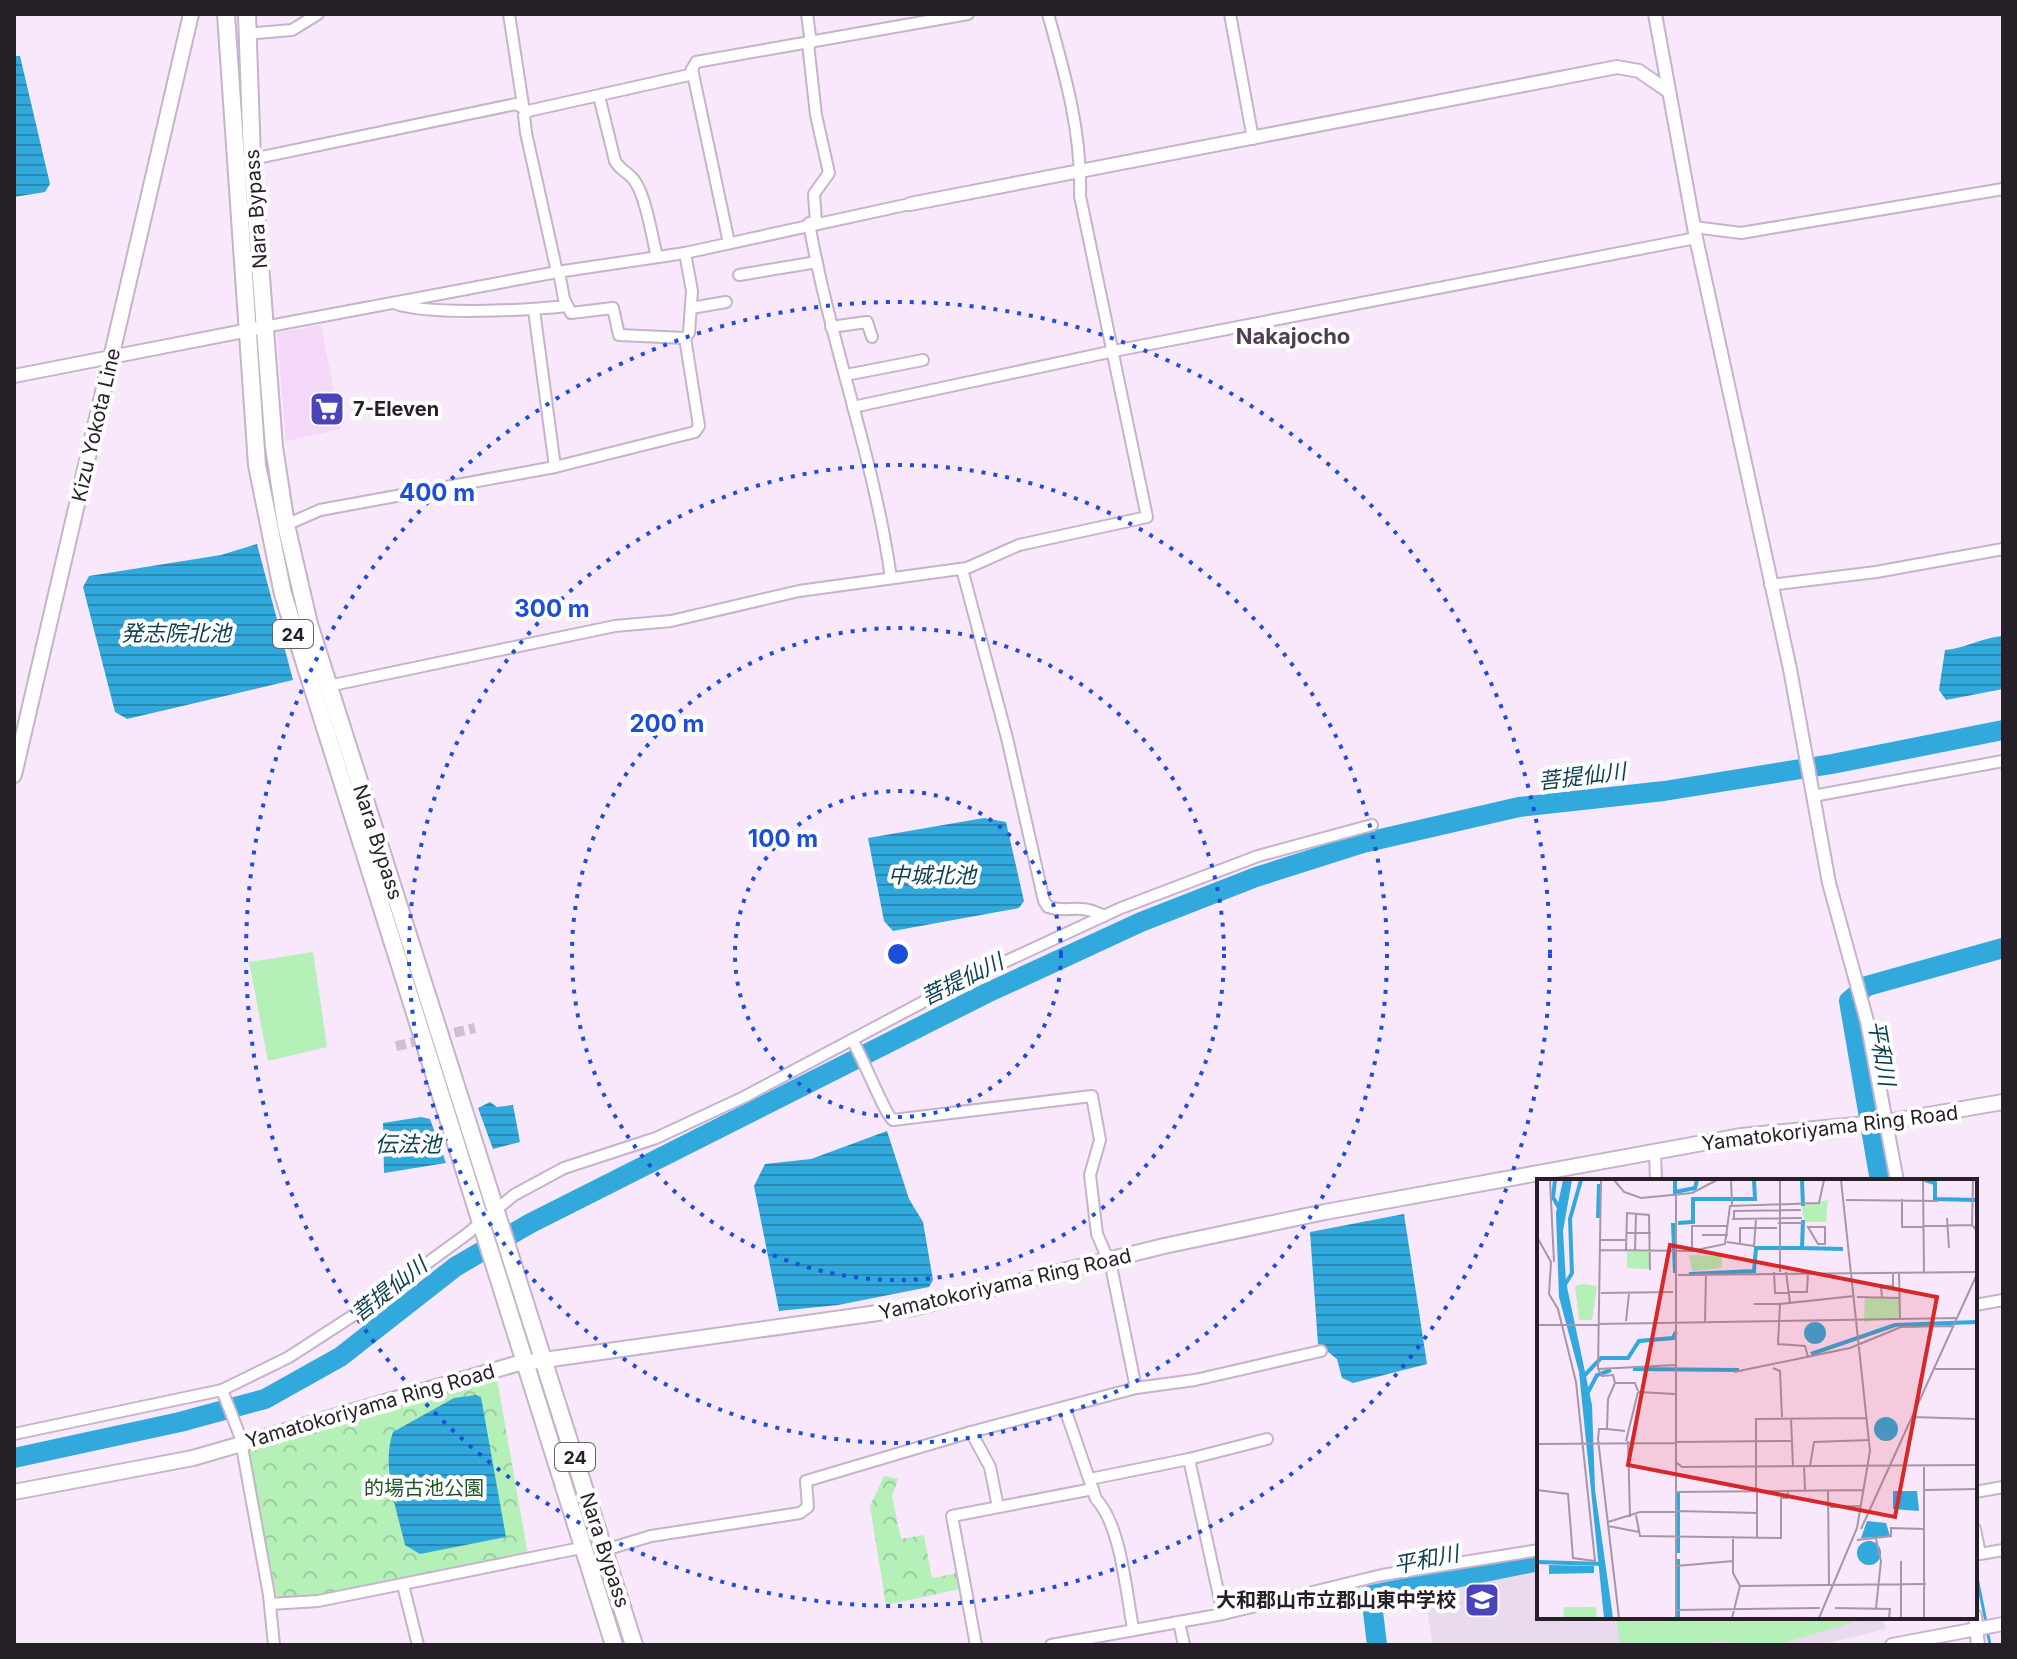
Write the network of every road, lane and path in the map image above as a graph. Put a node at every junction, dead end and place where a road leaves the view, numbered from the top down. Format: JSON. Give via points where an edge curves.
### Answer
{"nodes":[{"id":1,"x":191,"y":14,"type":"edge"},
{"id":2,"x":202,"y":14,"type":"edge"},
{"id":3,"x":226,"y":14,"type":"edge"},
{"id":4,"x":247,"y":14,"type":"edge"},
{"id":5,"x":318,"y":14,"type":"edge"},
{"id":6,"x":509,"y":14,"type":"edge"},
{"id":7,"x":807,"y":14,"type":"edge"},
{"id":8,"x":968,"y":14,"type":"edge"},
{"id":9,"x":1048,"y":14,"type":"edge"},
{"id":10,"x":1230,"y":14,"type":"edge"},
{"id":11,"x":1655,"y":14,"type":"edge"},
{"id":12,"x":246,"y":34,"type":"junction"},
{"id":13,"x":810,"y":43,"type":"junction"},
{"id":14,"x":692,"y":69,"type":"junction"},
{"id":15,"x":178,"y":74,"type":"junction"},
{"id":16,"x":1668,"y":91,"type":"junction"},
{"id":17,"x":599,"y":96,"type":"junction"},
{"id":18,"x":525,"y":108,"type":"junction"},
{"id":19,"x":1253,"y":139,"type":"junction"},
{"id":20,"x":252,"y":159,"type":"junction"},
{"id":21,"x":1081,"y":173,"type":"junction"},
{"id":22,"x":2003,"y":189,"type":"edge"},
{"id":23,"x":910,"y":204,"type":"joint"},
{"id":24,"x":812,"y":223,"type":"junction"},
{"id":25,"x":1695,"y":233,"type":"junction"},
{"id":26,"x":729,"y":243,"type":"junction"},
{"id":27,"x":685,"y":253,"type":"junction"},
{"id":28,"x":657,"y":257,"type":"junction"},
{"id":29,"x":817,"y":262,"type":"junction"},
{"id":30,"x":558,"y":272,"type":"junction"},
{"id":31,"x":739,"y":275,"type":"dead end"},
{"id":32,"x":393,"y":302,"type":"junction"},
{"id":33,"x":726,"y":302,"type":"dead end"},
{"id":34,"x":567,"y":306,"type":"junction"},
{"id":35,"x":691,"y":308,"type":"junction"},
{"id":36,"x":534,"y":310,"type":"junction"},
{"id":37,"x":264,"y":327,"type":"junction"},
{"id":38,"x":831,"y":327,"type":"junction"},
{"id":39,"x":246,"y":330,"type":"junction"},
{"id":40,"x":872,"y":337,"type":"dead end"},
{"id":41,"x":685,"y":338,"type":"junction"},
{"id":42,"x":1114,"y":351,"type":"junction"},
{"id":43,"x":112,"y":357,"type":"junction"},
{"id":44,"x":923,"y":360,"type":"dead end"},
{"id":45,"x":846,"y":375,"type":"junction"},
{"id":46,"x":14,"y":376,"type":"edge"},
{"id":47,"x":853,"y":407,"type":"junction"},
{"id":48,"x":555,"y":467,"type":"junction"},
{"id":49,"x":286,"y":525,"type":"junction"},
{"id":50,"x":2003,"y":549,"type":"edge"},
{"id":51,"x":962,"y":569,"type":"junction"},
{"id":52,"x":891,"y":578,"type":"junction"},
{"id":53,"x":1770,"y":585,"type":"junction"},
{"id":54,"x":328,"y":686,"type":"junction"},
{"id":55,"x":17,"y":753,"type":"edge"},
{"id":56,"x":2003,"y":761,"type":"edge"},
{"id":57,"x":14,"y":775,"type":"edge"},
{"id":58,"x":1812,"y":794,"type":"junction"},
{"id":59,"x":1372,"y":825,"type":"dead end"},
{"id":60,"x":1104,"y":916,"type":"junction"},
{"id":61,"x":854,"y":1042,"type":"junction"},
{"id":62,"x":2003,"y":1102,"type":"edge"},
{"id":63,"x":1873,"y":1123,"type":"junction"},
{"id":64,"x":1655,"y":1152,"type":"junction"},
{"id":65,"x":1656,"y":1179,"type":"edge"},
{"id":66,"x":1896,"y":1179,"type":"edge"},
{"id":67,"x":489,"y":1220,"type":"junction"},
{"id":68,"x":1108,"y":1260,"type":"junction"},
{"id":69,"x":2003,"y":1300,"type":"edge"},
{"id":70,"x":1977,"y":1305,"type":"edge"},
{"id":71,"x":1321,"y":1351,"type":"dead end"},
{"id":72,"x":534,"y":1361,"type":"junction"},
{"id":73,"x":1136,"y":1388,"type":"junction"},
{"id":74,"x":223,"y":1393,"type":"junction"},
{"id":75,"x":1065,"y":1409,"type":"junction"},
{"id":76,"x":971,"y":1432,"type":"junction"},
{"id":77,"x":14,"y":1434,"type":"edge"},
{"id":78,"x":1267,"y":1439,"type":"dead end"},
{"id":79,"x":240,"y":1440,"type":"junction"},
{"id":80,"x":1189,"y":1459,"type":"junction"},
{"id":81,"x":1091,"y":1484,"type":"junction"},
{"id":82,"x":2003,"y":1487,"type":"edge"},
{"id":83,"x":14,"y":1492,"type":"edge"},
{"id":84,"x":1977,"y":1492,"type":"edge"},
{"id":85,"x":998,"y":1507,"type":"junction"},
{"id":86,"x":1977,"y":1539,"type":"edge"},
{"id":87,"x":586,"y":1547,"type":"junction"},
{"id":88,"x":605,"y":1550,"type":"junction"},
{"id":89,"x":1537,"y":1550,"type":"edge"},
{"id":90,"x":2003,"y":1550,"type":"edge"},
{"id":91,"x":403,"y":1585,"type":"junction"},
{"id":92,"x":270,"y":1604,"type":"junction"},
{"id":93,"x":1223,"y":1614,"type":"junction"},
{"id":94,"x":1179,"y":1622,"type":"junction"},
{"id":95,"x":1976,"y":1622,"type":"edge"},
{"id":96,"x":2003,"y":1624,"type":"edge"},
{"id":97,"x":1133,"y":1628,"type":"junction"},
{"id":98,"x":274,"y":1645,"type":"edge"},
{"id":99,"x":418,"y":1645,"type":"edge"},
{"id":100,"x":614,"y":1645,"type":"edge"},
{"id":101,"x":634,"y":1645,"type":"edge"},
{"id":102,"x":976,"y":1645,"type":"edge"},
{"id":103,"x":1051,"y":1645,"type":"edge"},
{"id":104,"x":1184,"y":1645,"type":"edge"},
{"id":105,"x":1892,"y":1645,"type":"edge"},
{"id":106,"x":1978,"y":1645,"type":"edge"}],
"edges":[{"from":1,"to":15,"type":"main road","name":"Kizu Yokota Line"},
{"from":2,"to":15,"type":"main road","name":"Kizu Yokota Line"},
{"from":3,"to":39,"type":"highway","name":"Nara Bypass","number":"24"},
{"from":4,"to":12,"type":"highway","name":"Nara Bypass","number":"24"},
{"from":5,"to":12,"type":"street","via":[[292,30]]},
{"from":6,"to":18,"type":"street"},
{"from":7,"to":13,"type":"street"},
{"from":8,"to":13,"type":"street"},
{"from":9,"to":21,"type":"street","via":[[1066,76]]},
{"from":10,"to":19,"type":"street"},
{"from":11,"to":16,"type":"street"},
{"from":12,"to":20,"type":"highway","name":"Nara Bypass","number":"24"},
{"from":13,"to":14,"type":"street","via":[[696,62]]},
{"from":13,"to":24,"type":"street","via":[[816,115],[829,173],[814,194]]},
{"from":14,"to":17,"type":"street","via":[[689,75]]},
{"from":14,"to":26,"type":"street"},
{"from":15,"to":43,"type":"main road","name":"Kizu Yokota Line"},
{"from":16,"to":19,"type":"street","via":[[1639,71],[1617,67]]},
{"from":16,"to":25,"type":"street"},
{"from":17,"to":18,"type":"street"},
{"from":17,"to":28,"type":"street","via":[[615,161],[633,178]]},
{"from":18,"to":20,"type":"street"},
{"from":18,"to":30,"type":"street"},
{"from":19,"to":21,"type":"street"},
{"from":20,"to":37,"type":"highway","name":"Nara Bypass","number":"24"},
{"from":21,"to":23,"type":"street"},
{"from":21,"to":42,"type":"street","via":[[1080,196]]},
{"from":22,"to":25,"type":"street","via":[[1741,233]]},
{"from":23,"to":24,"type":"street"},
{"from":24,"to":26,"type":"street"},
{"from":24,"to":29,"type":"street"},
{"from":25,"to":42,"type":"street"},
{"from":25,"to":53,"type":"street"},
{"from":26,"to":27,"type":"street"},
{"from":27,"to":28,"type":"street"},
{"from":27,"to":35,"type":"street"},
{"from":28,"to":30,"type":"street"},
{"from":29,"to":31,"type":"street"},
{"from":29,"to":38,"type":"street"},
{"from":30,"to":32,"type":"street"},
{"from":30,"to":34,"type":"street"},
{"from":32,"to":36,"type":"street","via":[[414,309]]},
{"from":32,"to":37,"type":"street"},
{"from":33,"to":35,"type":"street"},
{"from":34,"to":36,"type":"street"},
{"from":34,"to":41,"type":"street","via":[[571,313],[613,308],[619,335]]},
{"from":35,"to":41,"type":"street"},
{"from":36,"to":48,"type":"street"},
{"from":37,"to":39,"type":"street"},
{"from":37,"to":49,"type":"highway","name":"Nara Bypass","number":"24"},
{"from":38,"to":40,"type":"street","via":[[867,322]]},
{"from":38,"to":45,"type":"street"},
{"from":39,"to":43,"type":"street"},
{"from":39,"to":67,"type":"highway","name":"Nara Bypass","number":"24","via":[[257,465],[290,623]]},
{"from":41,"to":48,"type":"street","via":[[699,426],[695,432]]},
{"from":42,"to":47,"type":"street"},
{"from":42,"to":51,"type":"street","via":[[1147,517],[1019,545]]},
{"from":43,"to":46,"type":"street"},
{"from":43,"to":55,"type":"main road","name":"Kizu Yokota Line"},
{"from":44,"to":45,"type":"street"},
{"from":45,"to":47,"type":"street"},
{"from":47,"to":52,"type":"street","via":[[878,501]]},
{"from":48,"to":49,"type":"street","via":[[320,510]]},
{"from":49,"to":54,"type":"highway","name":"Nara Bypass","number":"24"},
{"from":50,"to":53,"type":"street"},
{"from":51,"to":52,"type":"street"},
{"from":51,"to":60,"type":"street","via":[[1044,901],[1057,910],[1085,906]]},
{"from":52,"to":54,"type":"street","via":[[799,591],[671,621],[615,626]]},
{"from":53,"to":58,"type":"street"},
{"from":54,"to":67,"type":"highway","name":"Nara Bypass","number":"24"},
{"from":55,"to":57,"type":"main road","name":"Kizu Yokota Line"},
{"from":56,"to":58,"type":"street"},
{"from":58,"to":63,"type":"street","via":[[1867,1021]]},
{"from":59,"to":60,"type":"street","via":[[1258,856]]},
{"from":60,"to":61,"type":"street","via":[[957,984]]},
{"from":61,"to":67,"type":"street","via":[[656,1138],[564,1168],[514,1195]]},
{"from":61,"to":68,"type":"street","via":[[886,1115],[893,1120],[1092,1096],[1100,1140],[1090,1186],[1097,1234]]},
{"from":62,"to":63,"type":"main road","name":"Yamatokoriyama Ring Road"},
{"from":63,"to":64,"type":"main road","name":"Yamatokoriyama Ring Road","via":[[1769,1132]]},
{"from":63,"to":66,"type":"street"},
{"from":64,"to":65,"type":"street"},
{"from":64,"to":68,"type":"main road","name":"Yamatokoriyama Ring Road","via":[[1297,1218]]},
{"from":67,"to":72,"type":"highway","name":"Nara Bypass","number":"24"},
{"from":67,"to":74,"type":"street","via":[[362,1310]]},
{"from":68,"to":72,"type":"main road","name":"Yamatokoriyama Ring Road","via":[[913,1308]]},
{"from":68,"to":73,"type":"street"},
{"from":69,"to":70,"type":"street"},
{"from":71,"to":73,"type":"street"},
{"from":72,"to":79,"type":"main road","name":"Yamatokoriyama Ring Road"},
{"from":72,"to":87,"type":"highway","name":"Nara Bypass","number":"24"},
{"from":72,"to":88,"type":"highway","name":"Nara Bypass","number":"24"},
{"from":73,"to":75,"type":"street"},
{"from":74,"to":77,"type":"street"},
{"from":74,"to":79,"type":"street"},
{"from":75,"to":76,"type":"street"},
{"from":75,"to":81,"type":"street"},
{"from":76,"to":85,"type":"street","via":[[990,1467]]},
{"from":76,"to":88,"type":"street","via":[[806,1481],[808,1507],[800,1513],[651,1536]]},
{"from":78,"to":80,"type":"street"},
{"from":79,"to":83,"type":"main road","name":"Yamatokoriyama Ring Road","via":[[163,1465]]},
{"from":79,"to":92,"type":"street"},
{"from":80,"to":81,"type":"street"},
{"from":80,"to":93,"type":"street"},
{"from":81,"to":85,"type":"street"},
{"from":81,"to":97,"type":"street","via":[[1117,1547]]},
{"from":82,"to":84,"type":"street"},
{"from":85,"to":102,"type":"street","via":[[952,1516]]},
{"from":86,"to":90,"type":"street","via":[[1980,1554]]},
{"from":87,"to":91,"type":"street"},
{"from":87,"to":100,"type":"highway","name":"Nara Bypass","number":"24"},
{"from":88,"to":101,"type":"highway","name":"Nara Bypass","number":"24"},
{"from":89,"to":93,"type":"street","via":[[1382,1575]]},
{"from":91,"to":92,"type":"street"},
{"from":91,"to":99,"type":"street"},
{"from":92,"to":98,"type":"street"},
{"from":93,"to":94,"type":"street"},
{"from":94,"to":97,"type":"street"},
{"from":94,"to":104,"type":"street"},
{"from":95,"to":96,"type":"street"},
{"from":95,"to":105,"type":"street"},
{"from":95,"to":106,"type":"street"},
{"from":97,"to":103,"type":"street"}]}
